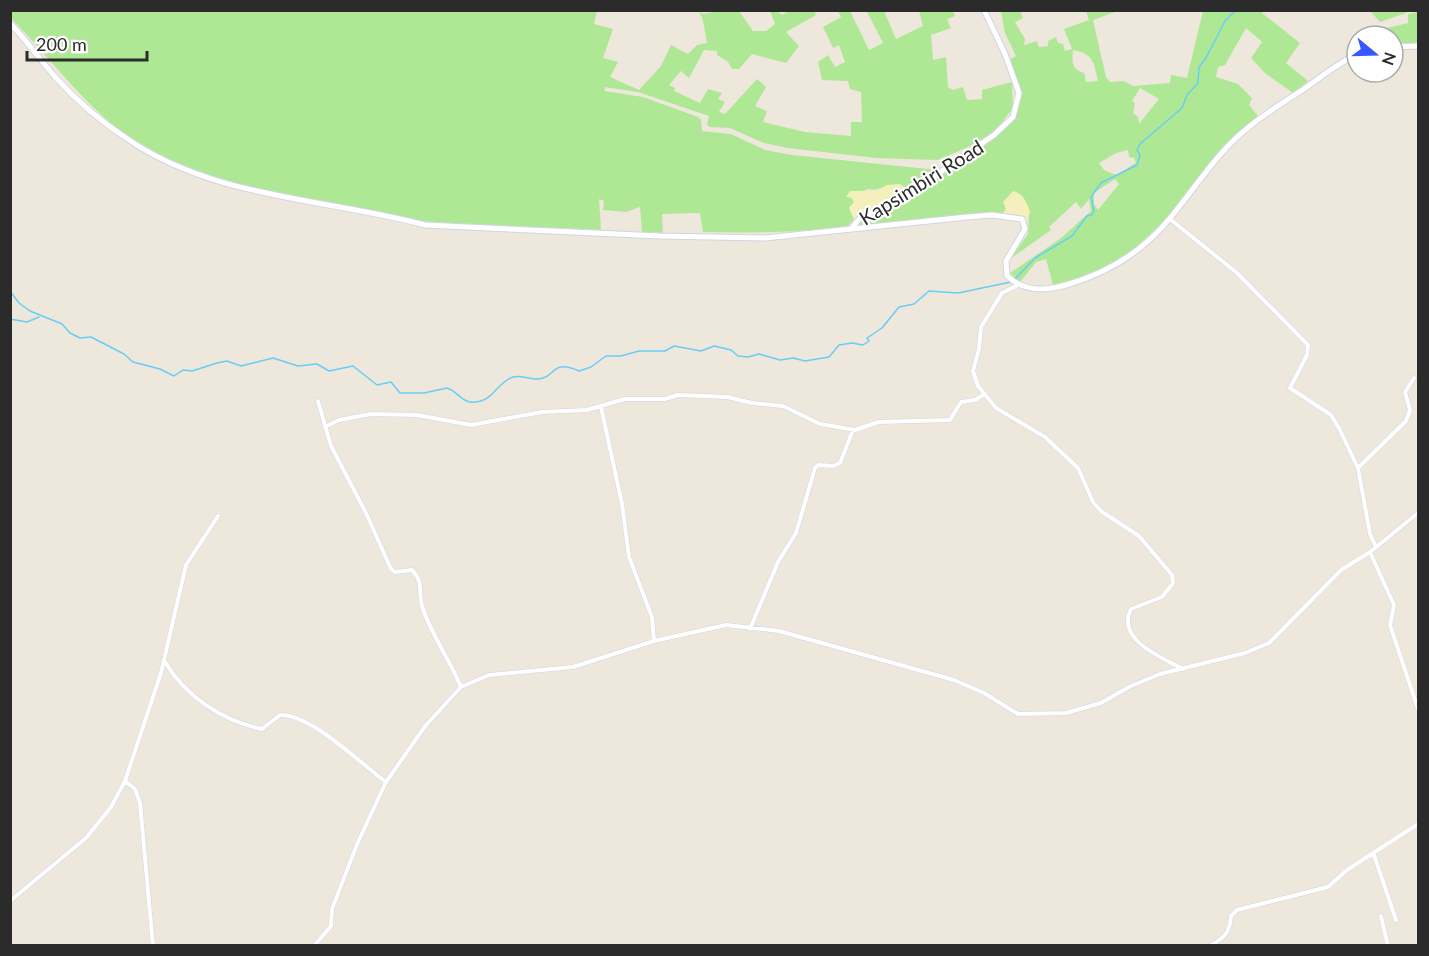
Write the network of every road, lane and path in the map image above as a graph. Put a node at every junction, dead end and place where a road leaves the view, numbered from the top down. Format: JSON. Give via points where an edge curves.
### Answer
{"nodes":[{"id":1,"x":984,"y":10,"type":"edge"},
{"id":2,"x":10,"y":23,"type":"edge"},
{"id":3,"x":1345,"y":61,"type":"edge"},
{"id":4,"x":1170,"y":219,"type":"junction"},
{"id":5,"x":851,"y":229,"type":"junction"},
{"id":6,"x":1015,"y":282,"type":"junction"},
{"id":7,"x":1414,"y":378,"type":"dead end"},
{"id":8,"x":984,"y":395,"type":"junction"},
{"id":9,"x":318,"y":401,"type":"dead end"},
{"id":10,"x":601,"y":407,"type":"junction"},
{"id":11,"x":325,"y":427,"type":"junction"},
{"id":12,"x":852,"y":430,"type":"junction"},
{"id":13,"x":1358,"y":468,"type":"junction"},
{"id":14,"x":1419,"y":513,"type":"edge"},
{"id":15,"x":218,"y":516,"type":"dead end"},
{"id":16,"x":1376,"y":547,"type":"junction"},
{"id":17,"x":1370,"y":552,"type":"junction"},
{"id":18,"x":750,"y":629,"type":"junction"},
{"id":19,"x":654,"y":641,"type":"junction"},
{"id":20,"x":165,"y":661,"type":"junction"},
{"id":21,"x":1183,"y":669,"type":"junction"},
{"id":22,"x":461,"y":687,"type":"junction"},
{"id":23,"x":1419,"y":709,"type":"edge"},
{"id":24,"x":125,"y":781,"type":"junction"},
{"id":25,"x":386,"y":782,"type":"junction"},
{"id":26,"x":1419,"y":824,"type":"edge"},
{"id":27,"x":1374,"y":855,"type":"junction"},
{"id":28,"x":10,"y":901,"type":"edge"},
{"id":29,"x":1381,"y":916,"type":"dead end"},
{"id":30,"x":1396,"y":920,"type":"dead end"},
{"id":31,"x":153,"y":945,"type":"edge"},
{"id":32,"x":314,"y":945,"type":"edge"},
{"id":33,"x":1209,"y":945,"type":"edge"},
{"id":34,"x":1389,"y":945,"type":"edge"}],
"edges":[{"from":1,"to":5,"type":"street","name":"Kapsimbiri Road","via":[[1019,93],[1013,117],[929,180],[860,218]]},
{"from":2,"to":5,"type":"street","via":[[57,78],[124,137],[179,167],[275,197],[387,214],[425,225],[458,227],[765,238]]},
{"from":3,"to":4,"type":"street","via":[[1252,124],[1218,157]]},
{"from":4,"to":6,"type":"street","via":[[1125,260],[1105,272],[1046,290]]},
{"from":4,"to":13,"type":"street","via":[[1237,273],[1308,345],[1290,388],[1331,415]]},
{"from":5,"to":6,"type":"street","via":[[967,217],[1018,217],[1024,221],[1025,229],[1006,261],[1007,276]]},
{"from":6,"to":8,"type":"street","via":[[1002,293],[981,327],[973,371]]},
{"from":7,"to":13,"type":"street","via":[[1405,392],[1410,410],[1407,421]]},
{"from":8,"to":12,"type":"street","via":[[961,402],[950,420],[879,422]]},
{"from":8,"to":21,"type":"street","via":[[996,408],[1052,444],[1078,468],[1093,502],[1138,536],[1172,575],[1173,583],[1166,594],[1131,609],[1128,623],[1143,646]]},
{"from":9,"to":11,"type":"street"},
{"from":10,"to":11,"type":"street","via":[[471,424],[371,414]]},
{"from":10,"to":12,"type":"street","via":[[625,399],[727,397],[783,406],[820,424]]},
{"from":10,"to":19,"type":"street","via":[[629,556],[652,618]]},
{"from":11,"to":22,"type":"street","via":[[391,569],[412,570],[420,579],[423,610]]},
{"from":12,"to":18,"type":"street","via":[[840,463],[815,468],[796,533],[778,562]]},
{"from":13,"to":16,"type":"street"},
{"from":14,"to":16,"type":"street"},
{"from":15,"to":20,"type":"street","via":[[186,565]]},
{"from":16,"to":17,"type":"street"},
{"from":17,"to":21,"type":"street","via":[[1333,578],[1269,643]]},
{"from":17,"to":23,"type":"street","via":[[1394,605],[1390,625]]},
{"from":18,"to":19,"type":"street","via":[[726,625]]},
{"from":18,"to":21,"type":"street","via":[[779,631],[954,680],[1010,710],[1029,715],[1086,709],[1145,680]]},
{"from":19,"to":22,"type":"street","via":[[581,665],[489,675]]},
{"from":20,"to":24,"type":"street"},
{"from":20,"to":25,"type":"street","via":[[188,691],[218,713],[260,729],[280,715],[301,719]]},
{"from":22,"to":25,"type":"street","via":[[426,724]]},
{"from":24,"to":28,"type":"street","via":[[100,824]]},
{"from":24,"to":31,"type":"street","via":[[135,789],[142,815]]},
{"from":25,"to":32,"type":"street","via":[[332,909],[331,926]]},
{"from":26,"to":27,"type":"street"},
{"from":27,"to":30,"type":"street"},
{"from":27,"to":33,"type":"street","via":[[1347,870],[1328,887],[1237,910],[1231,916],[1226,935]]},
{"from":29,"to":34,"type":"street"}]}
